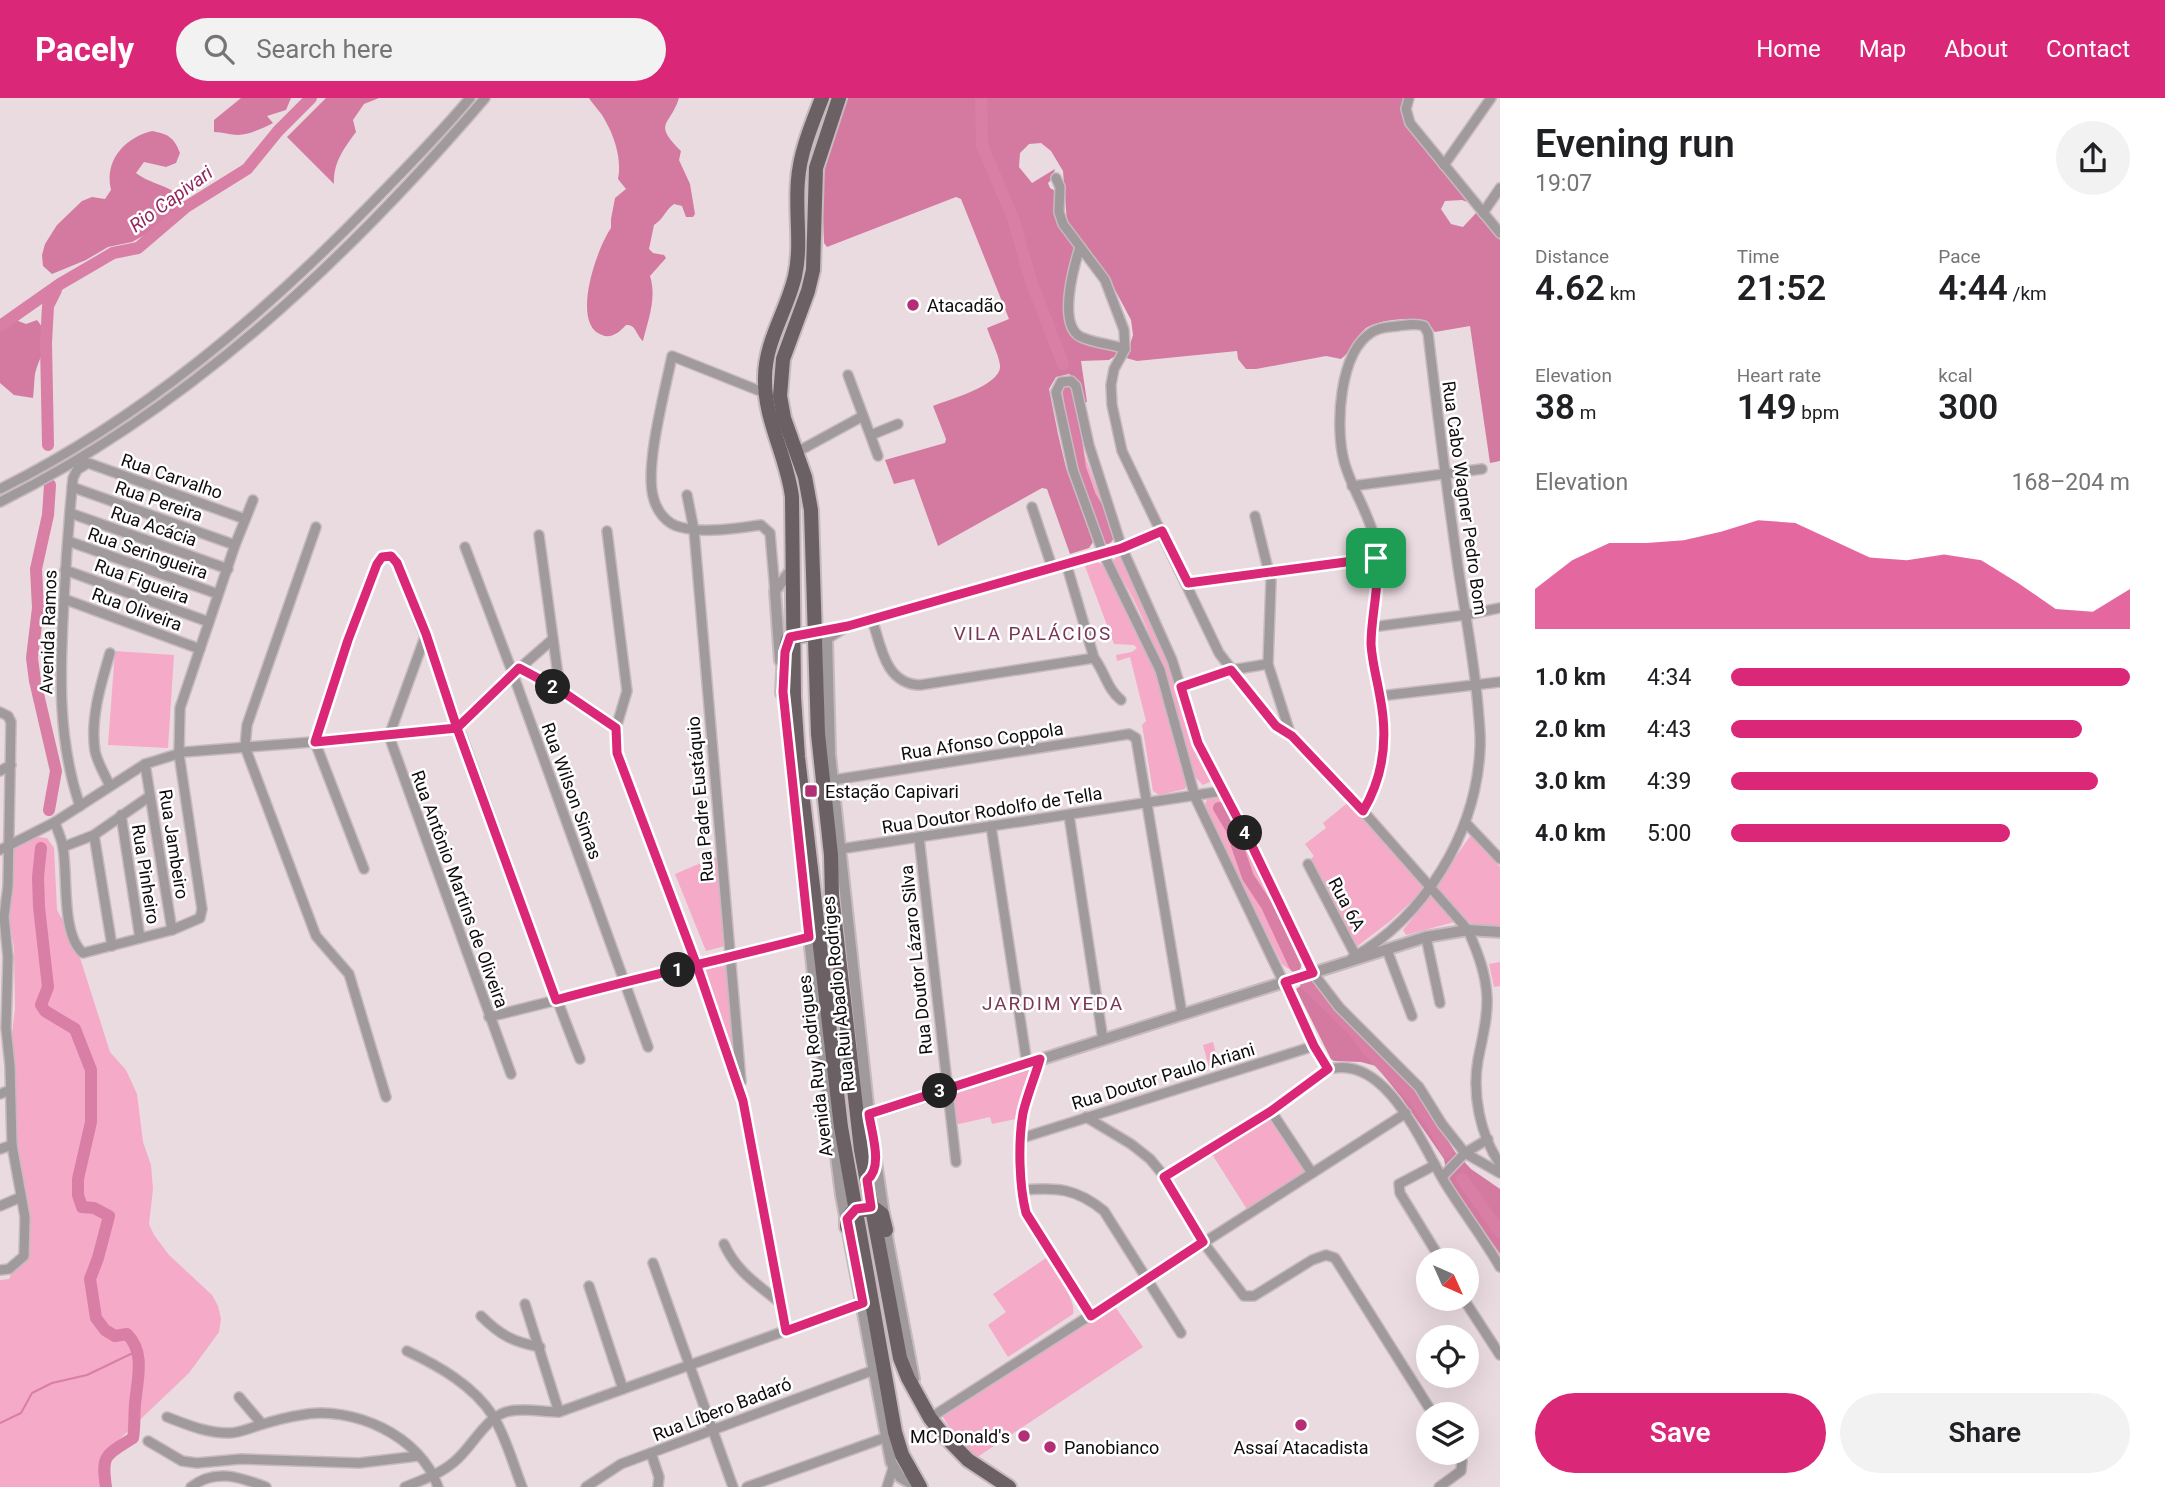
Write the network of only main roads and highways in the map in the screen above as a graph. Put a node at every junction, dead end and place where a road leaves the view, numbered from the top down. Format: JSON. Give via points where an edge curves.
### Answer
{"nodes":[{"id":1,"x":822,"y":98,"type":"edge"},
{"id":2,"x":839,"y":98,"type":"edge"},
{"id":3,"x":823,"y":634,"type":"junction"},
{"id":4,"x":793,"y":636,"type":"junction"},
{"id":5,"x":783,"y":692,"type":"road end"},
{"id":6,"x":876,"y":1163,"type":"road end"},
{"id":7,"x":845,"y":1180,"type":"junction"},
{"id":8,"x":867,"y":1180,"type":"junction"},
{"id":9,"x":871,"y":1207,"type":"junction"},
{"id":10,"x":856,"y":1209,"type":"junction"},
{"id":11,"x":847,"y":1227,"type":"road end"},
{"id":12,"x":886,"y":1230,"type":"road end"},
{"id":13,"x":914,"y":1485,"type":"edge"},
{"id":14,"x":1009,"y":1487,"type":"edge"}],
"edges":[{"from":1,"to":4,"type":"main road","name":"Avenida Ruy Rodrigues","via":[[800,164],[795,275],[769,348],[764,377],[770,420],[790,484]]},
{"from":2,"to":3,"type":"main road","name":"Avenida Ruy Rodrigues","via":[[814,176],[811,282],[781,372],[782,407],[808,489]]},
{"from":3,"to":4,"type":"main road"},
{"from":3,"to":8,"type":"main road","name":"Avenida Ruy Rodrigues","via":[[818,734],[832,896]]},
{"from":4,"to":5,"type":"main road","via":[[785,652]]},
{"from":4,"to":7,"type":"main road","name":"Avenida Ruy Rodrigues","via":[[798,757]]},
{"from":6,"to":8,"type":"main road"},
{"from":7,"to":8,"type":"main road"},
{"from":7,"to":10,"type":"main road","name":"Avenida Ruy Rodrigues"},
{"from":8,"to":9,"type":"main road","name":"Avenida Ruy Rodrigues"},
{"from":9,"to":10,"type":"main road"},
{"from":9,"to":12,"type":"main road","via":[[881,1212]]},
{"from":9,"to":14,"type":"main road","name":"Avenida Ruy Rodrigues","via":[[900,1358],[908,1378],[930,1418],[962,1454]]},
{"from":10,"to":11,"type":"main road","via":[[848,1217]]},
{"from":10,"to":13,"type":"main road","name":"Avenida Ruy Rodrigues","via":[[895,1432]]}]}
